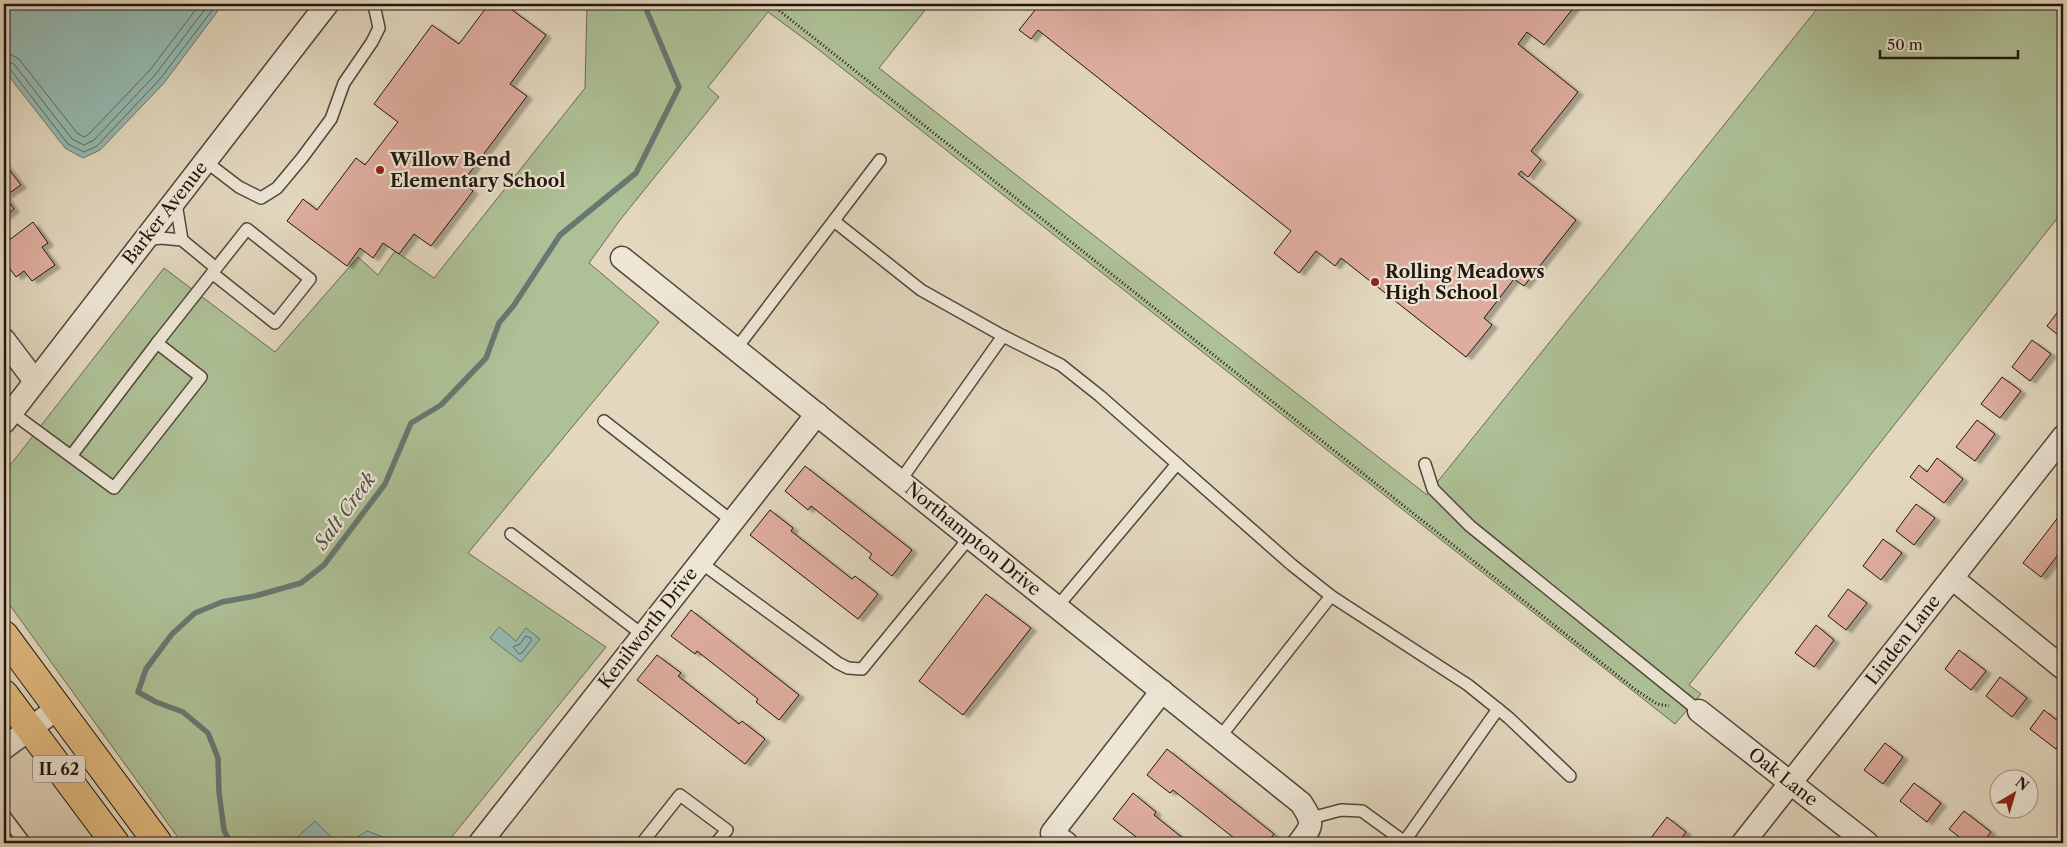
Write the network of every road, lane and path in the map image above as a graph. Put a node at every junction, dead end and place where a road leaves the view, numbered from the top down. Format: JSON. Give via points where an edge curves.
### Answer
{"nodes":[{"id":1,"x":327,"y":4,"type":"edge"},
{"id":2,"x":372,"y":4,"type":"edge"},
{"id":3,"x":771,"y":4,"type":"edge"},
{"id":4,"x":880,"y":160,"type":"dead end"},
{"id":5,"x":205,"y":161,"type":"junction"},
{"id":6,"x":175,"y":199,"type":"junction"},
{"id":7,"x":834,"y":221,"type":"junction"},
{"id":8,"x":144,"y":240,"type":"junction"},
{"id":9,"x":182,"y":240,"type":"junction"},
{"id":10,"x":622,"y":258,"type":"dead end"},
{"id":11,"x":214,"y":270,"type":"junction"},
{"id":12,"x":1002,"y":336,"type":"junction"},
{"id":13,"x":4,"y":340,"type":"edge"},
{"id":14,"x":158,"y":343,"type":"junction"},
{"id":15,"x":736,"y":349,"type":"junction"},
{"id":16,"x":34,"y":381,"type":"junction"},
{"id":17,"x":817,"y":414,"type":"junction"},
{"id":18,"x":8,"y":417,"type":"edge"},
{"id":19,"x":604,"y":421,"type":"dead end"},
{"id":20,"x":2063,"y":437,"type":"edge"},
{"id":21,"x":71,"y":456,"type":"junction"},
{"id":22,"x":1177,"y":464,"type":"junction"},
{"id":23,"x":1425,"y":464,"type":"dead end"},
{"id":24,"x":900,"y":481,"type":"junction"},
{"id":25,"x":732,"y":521,"type":"junction"},
{"id":26,"x":510,"y":534,"type":"dead end"},
{"id":27,"x":970,"y":537,"type":"junction"},
{"id":28,"x":700,"y":562,"type":"junction"},
{"id":29,"x":1952,"y":578,"type":"junction"},
{"id":30,"x":1331,"y":596,"type":"junction"},
{"id":31,"x":1057,"y":607,"type":"junction"},
{"id":32,"x":4,"y":635,"type":"edge"},
{"id":33,"x":643,"y":635,"type":"junction"},
{"id":34,"x":2063,"y":668,"type":"edge"},
{"id":35,"x":1162,"y":691,"type":"junction"},
{"id":36,"x":4,"y":694,"type":"edge"},
{"id":37,"x":58,"y":708,"type":"junction"},
{"id":38,"x":1498,"y":709,"type":"junction"},
{"id":39,"x":1699,"y":712,"type":"junction"},
{"id":40,"x":30,"y":729,"type":"junction"},
{"id":41,"x":1220,"y":737,"type":"junction"},
{"id":42,"x":4,"y":748,"type":"edge"},
{"id":43,"x":1570,"y":776,"type":"dead end"},
{"id":44,"x":1791,"y":782,"type":"junction"},
{"id":45,"x":4,"y":815,"type":"edge"},
{"id":46,"x":1306,"y":830,"type":"edge"},
{"id":47,"x":25,"y":843,"type":"edge"},
{"id":48,"x":115,"y":843,"type":"edge"},
{"id":49,"x":158,"y":843,"type":"edge"},
{"id":50,"x":480,"y":843,"type":"edge"},
{"id":51,"x":642,"y":843,"type":"edge"},
{"id":52,"x":716,"y":843,"type":"edge"},
{"id":53,"x":1066,"y":843,"type":"edge"},
{"id":54,"x":1405,"y":843,"type":"edge"},
{"id":55,"x":1743,"y":843,"type":"edge"},
{"id":56,"x":1868,"y":843,"type":"edge"}],
"edges":[{"from":1,"to":5,"type":"street","name":"Barker Avenue"},
{"from":2,"to":5,"type":"lane","via":[[379,28],[372,42],[344,83],[331,119],[276,188],[261,198],[239,187]]},
{"from":3,"to":39,"type":"path","via":[[1636,690],[1657,704]]},
{"from":4,"to":7,"type":"lane"},
{"from":5,"to":6,"type":"street","name":"Barker Avenue"},
{"from":6,"to":8,"type":"street","name":"Barker Avenue"},
{"from":6,"to":9,"type":"lane"},
{"from":7,"to":12,"type":"lane","via":[[921,290]]},
{"from":7,"to":15,"type":"lane"},
{"from":8,"to":9,"type":"lane"},
{"from":8,"to":16,"type":"street","name":"Barker Avenue"},
{"from":9,"to":11,"type":"lane"},
{"from":10,"to":15,"type":"street","name":"Northampton Drive"},
{"from":11,"to":11,"type":"lane","via":[[274,323],[310,278],[247,229]]},
{"from":11,"to":14,"type":"lane"},
{"from":12,"to":22,"type":"lane","via":[[1060,365]]},
{"from":12,"to":24,"type":"lane"},
{"from":13,"to":16,"type":"street"},
{"from":14,"to":21,"type":"lane"},
{"from":14,"to":21,"type":"lane","via":[[200,377],[114,488]]},
{"from":15,"to":17,"type":"street","name":"Northampton Drive"},
{"from":16,"to":18,"type":"street","name":"Barker Avenue"},
{"from":17,"to":24,"type":"street","name":"Northampton Drive"},
{"from":17,"to":25,"type":"street","name":"Kenilworth Drive"},
{"from":18,"to":21,"type":"lane"},
{"from":19,"to":25,"type":"lane"},
{"from":20,"to":29,"type":"street","name":"Linden Lane"},
{"from":22,"to":30,"type":"lane"},
{"from":22,"to":31,"type":"lane"},
{"from":23,"to":39,"type":"lane","via":[[1433,489],[1470,526]]},
{"from":24,"to":27,"type":"street","name":"Northampton Drive"},
{"from":25,"to":28,"type":"street","name":"Kenilworth Drive"},
{"from":26,"to":33,"type":"lane"},
{"from":27,"to":28,"type":"lane","via":[[862,669],[838,663]]},
{"from":27,"to":31,"type":"street","name":"Northampton Drive"},
{"from":28,"to":33,"type":"street","name":"Kenilworth Drive"},
{"from":29,"to":34,"type":"street"},
{"from":29,"to":44,"type":"street","name":"Linden Lane"},
{"from":30,"to":38,"type":"lane","via":[[1468,685]]},
{"from":30,"to":41,"type":"lane"},
{"from":31,"to":35,"type":"street","name":"Northampton Drive"},
{"from":32,"to":37,"type":"main road","number":"IL 62"},
{"from":33,"to":50,"type":"street","name":"Kenilworth Drive"},
{"from":35,"to":41,"type":"street","name":"Northampton Drive"},
{"from":35,"to":53,"type":"street","via":[[1052,832]]},
{"from":36,"to":40,"type":"main road","number":"IL 62"},
{"from":37,"to":40,"type":"street"},
{"from":37,"to":49,"type":"main road","number":"IL 62"},
{"from":38,"to":43,"type":"lane"},
{"from":38,"to":54,"type":"lane"},
{"from":39,"to":44,"type":"street","name":"Oak Lane"},
{"from":40,"to":42,"type":"street"},
{"from":40,"to":48,"type":"main road","number":"IL 62"},
{"from":41,"to":46,"type":"street","name":"Northampton Drive","via":[[1301,803]]},
{"from":44,"to":55,"type":"street","name":"Linden Lane"},
{"from":44,"to":56,"type":"street","name":"Oak Lane"},
{"from":45,"to":47,"type":"lane"},
{"from":46,"to":54,"type":"lane","via":[[1342,810],[1362,811]]},
{"from":51,"to":52,"type":"lane","via":[[680,795],[726,830]]}]}
